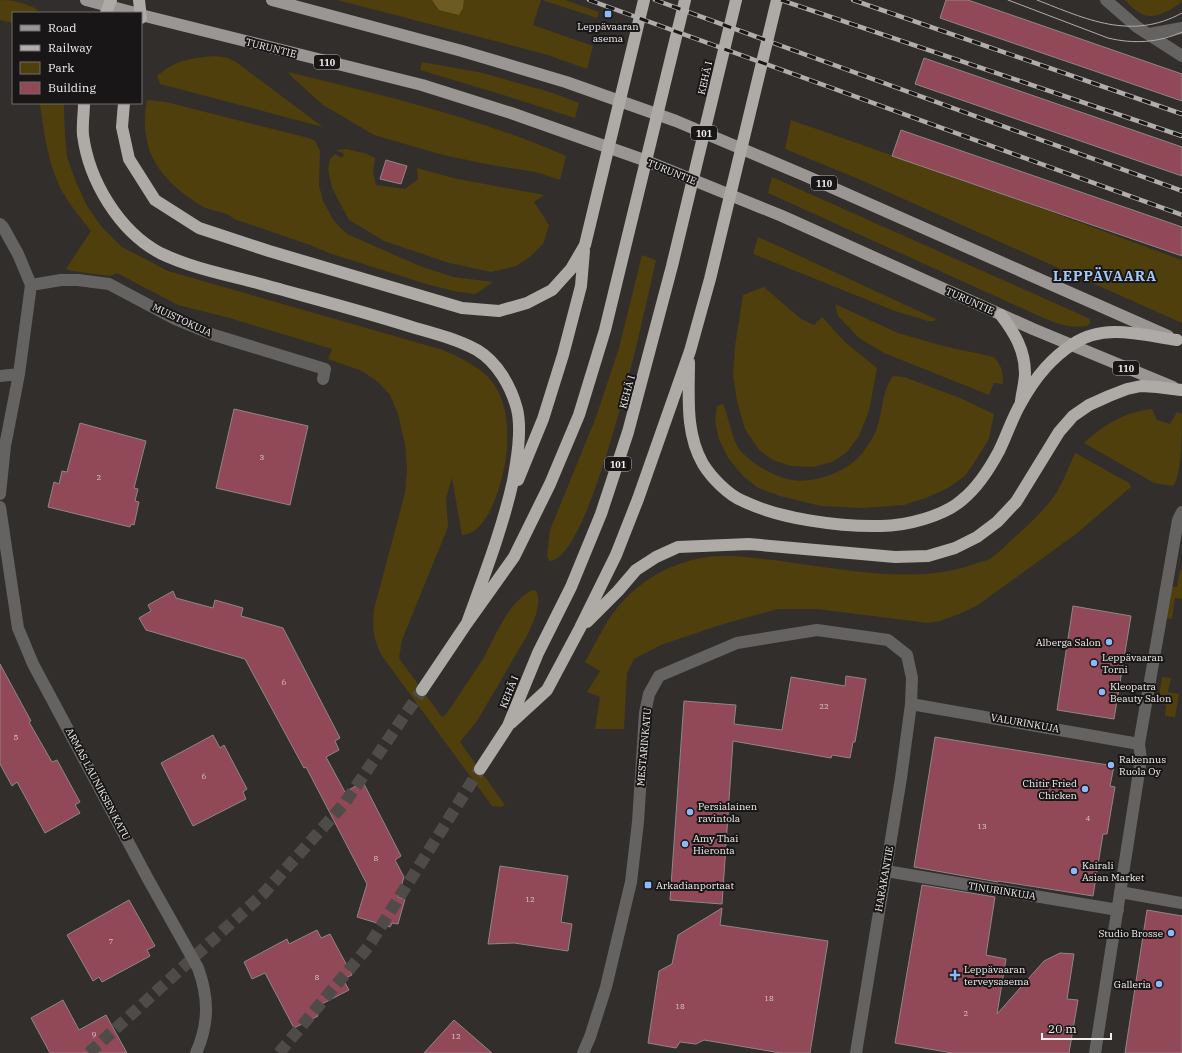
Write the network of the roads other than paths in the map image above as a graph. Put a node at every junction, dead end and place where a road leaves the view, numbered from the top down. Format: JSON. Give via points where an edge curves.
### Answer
{"nodes":[{"id":1,"x":86,"y":0,"type":"edge"},
{"id":2,"x":139,"y":0,"type":"edge"},
{"id":3,"x":272,"y":0,"type":"edge"},
{"id":4,"x":644,"y":0,"type":"edge"},
{"id":5,"x":685,"y":0,"type":"edge"},
{"id":6,"x":736,"y":0,"type":"edge"},
{"id":7,"x":777,"y":0,"type":"edge"},
{"id":8,"x":1106,"y":0,"type":"edge"},
{"id":9,"x":108,"y":6,"type":"edge"},
{"id":10,"x":131,"y":12,"type":"edge"},
{"id":11,"x":140,"y":12,"type":"edge"},
{"id":12,"x":142,"y":16,"type":"edge"},
{"id":13,"x":1182,"y":28,"type":"edge"},
{"id":14,"x":1149,"y":34,"type":"junction"},
{"id":15,"x":1182,"y":56,"type":"edge"},
{"id":16,"x":84,"y":104,"type":"edge"},
{"id":17,"x":124,"y":104,"type":"edge"},
{"id":18,"x":0,"y":224,"type":"edge"},
{"id":19,"x":586,"y":240,"type":"junction"},
{"id":20,"x":30,"y":285,"type":"junction"},
{"id":21,"x":1001,"y":315,"type":"junction"},
{"id":22,"x":1179,"y":341,"type":"edge"},
{"id":23,"x":1072,"y":345,"type":"junction"},
{"id":24,"x":690,"y":351,"type":"junction"},
{"id":25,"x":19,"y":374,"type":"junction"},
{"id":26,"x":0,"y":376,"type":"edge"},
{"id":27,"x":323,"y":379,"type":"dead end"},
{"id":28,"x":1182,"y":390,"type":"edge"},
{"id":29,"x":1021,"y":404,"type":"junction"},
{"id":30,"x":0,"y":494,"type":"edge"},
{"id":31,"x":0,"y":507,"type":"edge"},
{"id":32,"x":506,"y":510,"type":"junction"},
{"id":33,"x":1182,"y":512,"type":"edge"},
{"id":34,"x":467,"y":623,"type":"junction"},
{"id":35,"x":580,"y":628,"type":"junction"},
{"id":36,"x":422,"y":690,"type":"tunnel mouth"},
{"id":37,"x":911,"y":704,"type":"junction"},
{"id":38,"x":508,"y":726,"type":"junction"},
{"id":39,"x":1140,"y":744,"type":"junction"},
{"id":40,"x":480,"y":769,"type":"tunnel mouth"},
{"id":41,"x":886,"y":871,"type":"junction"},
{"id":42,"x":1120,"y":892,"type":"junction"},
{"id":43,"x":1182,"y":903,"type":"edge"},
{"id":44,"x":1118,"y":910,"type":"junction"},
{"id":45,"x":196,"y":1053,"type":"edge"},
{"id":46,"x":583,"y":1053,"type":"edge"},
{"id":47,"x":856,"y":1053,"type":"edge"},
{"id":48,"x":1095,"y":1053,"type":"edge"}],
"edges":[{"from":1,"to":9,"type":"main road"},
{"from":2,"to":11,"type":"highway"},
{"from":3,"to":22,"type":"main road","number":"110","via":[[566,82],[676,121]]},
{"from":4,"to":19,"type":"highway"},
{"from":5,"to":34,"type":"highway","via":[[605,330],[579,415],[550,484],[514,557]]},
{"from":6,"to":38,"type":"highway","name":"KEHÄ I","number":"101","via":[[672,266],[628,432],[601,514],[572,587],[538,653]]},
{"from":7,"to":24,"type":"highway","via":[[710,279]]},
{"from":8,"to":14,"type":"street","via":[[1128,20]]},
{"from":9,"to":10,"type":"main road"},
{"from":12,"to":21,"type":"main road","name":"TURUNTIE","number":"110","via":[[422,85],[511,113],[644,160],[782,216]]},
{"from":13,"to":14,"type":"street"},
{"from":14,"to":15,"type":"street"},
{"from":16,"to":32,"type":"highway","via":[[83,134],[89,162],[102,191],[116,214],[135,236],[160,252],[191,265],[385,318],[451,339],[477,350],[495,366],[507,384],[517,409],[519,438]]},
{"from":17,"to":19,"type":"highway","via":[[122,127],[129,159],[155,200],[199,228],[462,308],[499,311],[527,303],[552,290],[572,269]]},
{"from":18,"to":20,"type":"street","via":[[18,254]]},
{"from":19,"to":32,"type":"highway","via":[[581,286],[563,355],[543,419]]},
{"from":20,"to":25,"type":"street"},
{"from":20,"to":27,"type":"street","name":"MUISTOKUJA","via":[[61,280],[109,284],[175,319],[214,336],[325,369]]},
{"from":21,"to":23,"type":"main road","name":"TURUNTIE","number":"110"},
{"from":21,"to":29,"type":"highway","via":[[1014,332],[1022,353],[1025,372]]},
{"from":22,"to":23,"type":"highway","via":[[1125,332],[1105,332],[1087,336]]},
{"from":23,"to":28,"type":"main road","name":"TURUNTIE","number":"110"},
{"from":23,"to":29,"type":"highway","via":[[1044,369]]},
{"from":24,"to":29,"type":"highway","via":[[689,415],[693,441],[703,464],[718,484],[741,500],[770,513],[831,523],[882,526],[916,521],[945,511],[962,501],[980,481],[999,451]]},
{"from":24,"to":35,"type":"highway","via":[[616,555]]},
{"from":25,"to":26,"type":"street"},
{"from":25,"to":30,"type":"street","via":[[5,446]]},
{"from":28,"to":35,"type":"highway","via":[[1141,386],[1127,389],[1089,405],[1073,416],[1058,432],[1016,502],[997,522],[977,537],[955,548],[928,556],[895,557],[749,544],[678,547],[636,570]]},
{"from":31,"to":45,"type":"street","name":"ARMAS LAUNIKSEN KATU","via":[[18,628],[25,645],[198,968],[204,984],[207,1002],[206,1022],[202,1041]]},
{"from":32,"to":34,"type":"highway"},
{"from":33,"to":39,"type":"street","via":[[1178,520]]},
{"from":34,"to":36,"type":"highway"},
{"from":35,"to":38,"type":"highway","via":[[547,690]]},
{"from":37,"to":39,"type":"street","name":"VALURINKUJA"},
{"from":37,"to":41,"type":"street","name":"HARAKANTIE"},
{"from":37,"to":46,"type":"street","name":"MESTARINKATU","via":[[912,678],[907,655],[888,640],[817,630],[736,643],[659,676],[649,694],[645,713],[638,822],[631,882],[606,987]]},
{"from":38,"to":40,"type":"highway","name":"KEHÄ I","number":"101"},
{"from":39,"to":42,"type":"street","via":[[1141,759]]},
{"from":41,"to":44,"type":"street","name":"TINURINKUJA"},
{"from":41,"to":47,"type":"street","name":"HARAKANTIE"},
{"from":42,"to":43,"type":"street"},
{"from":42,"to":44,"type":"street"},
{"from":44,"to":48,"type":"street"}]}
